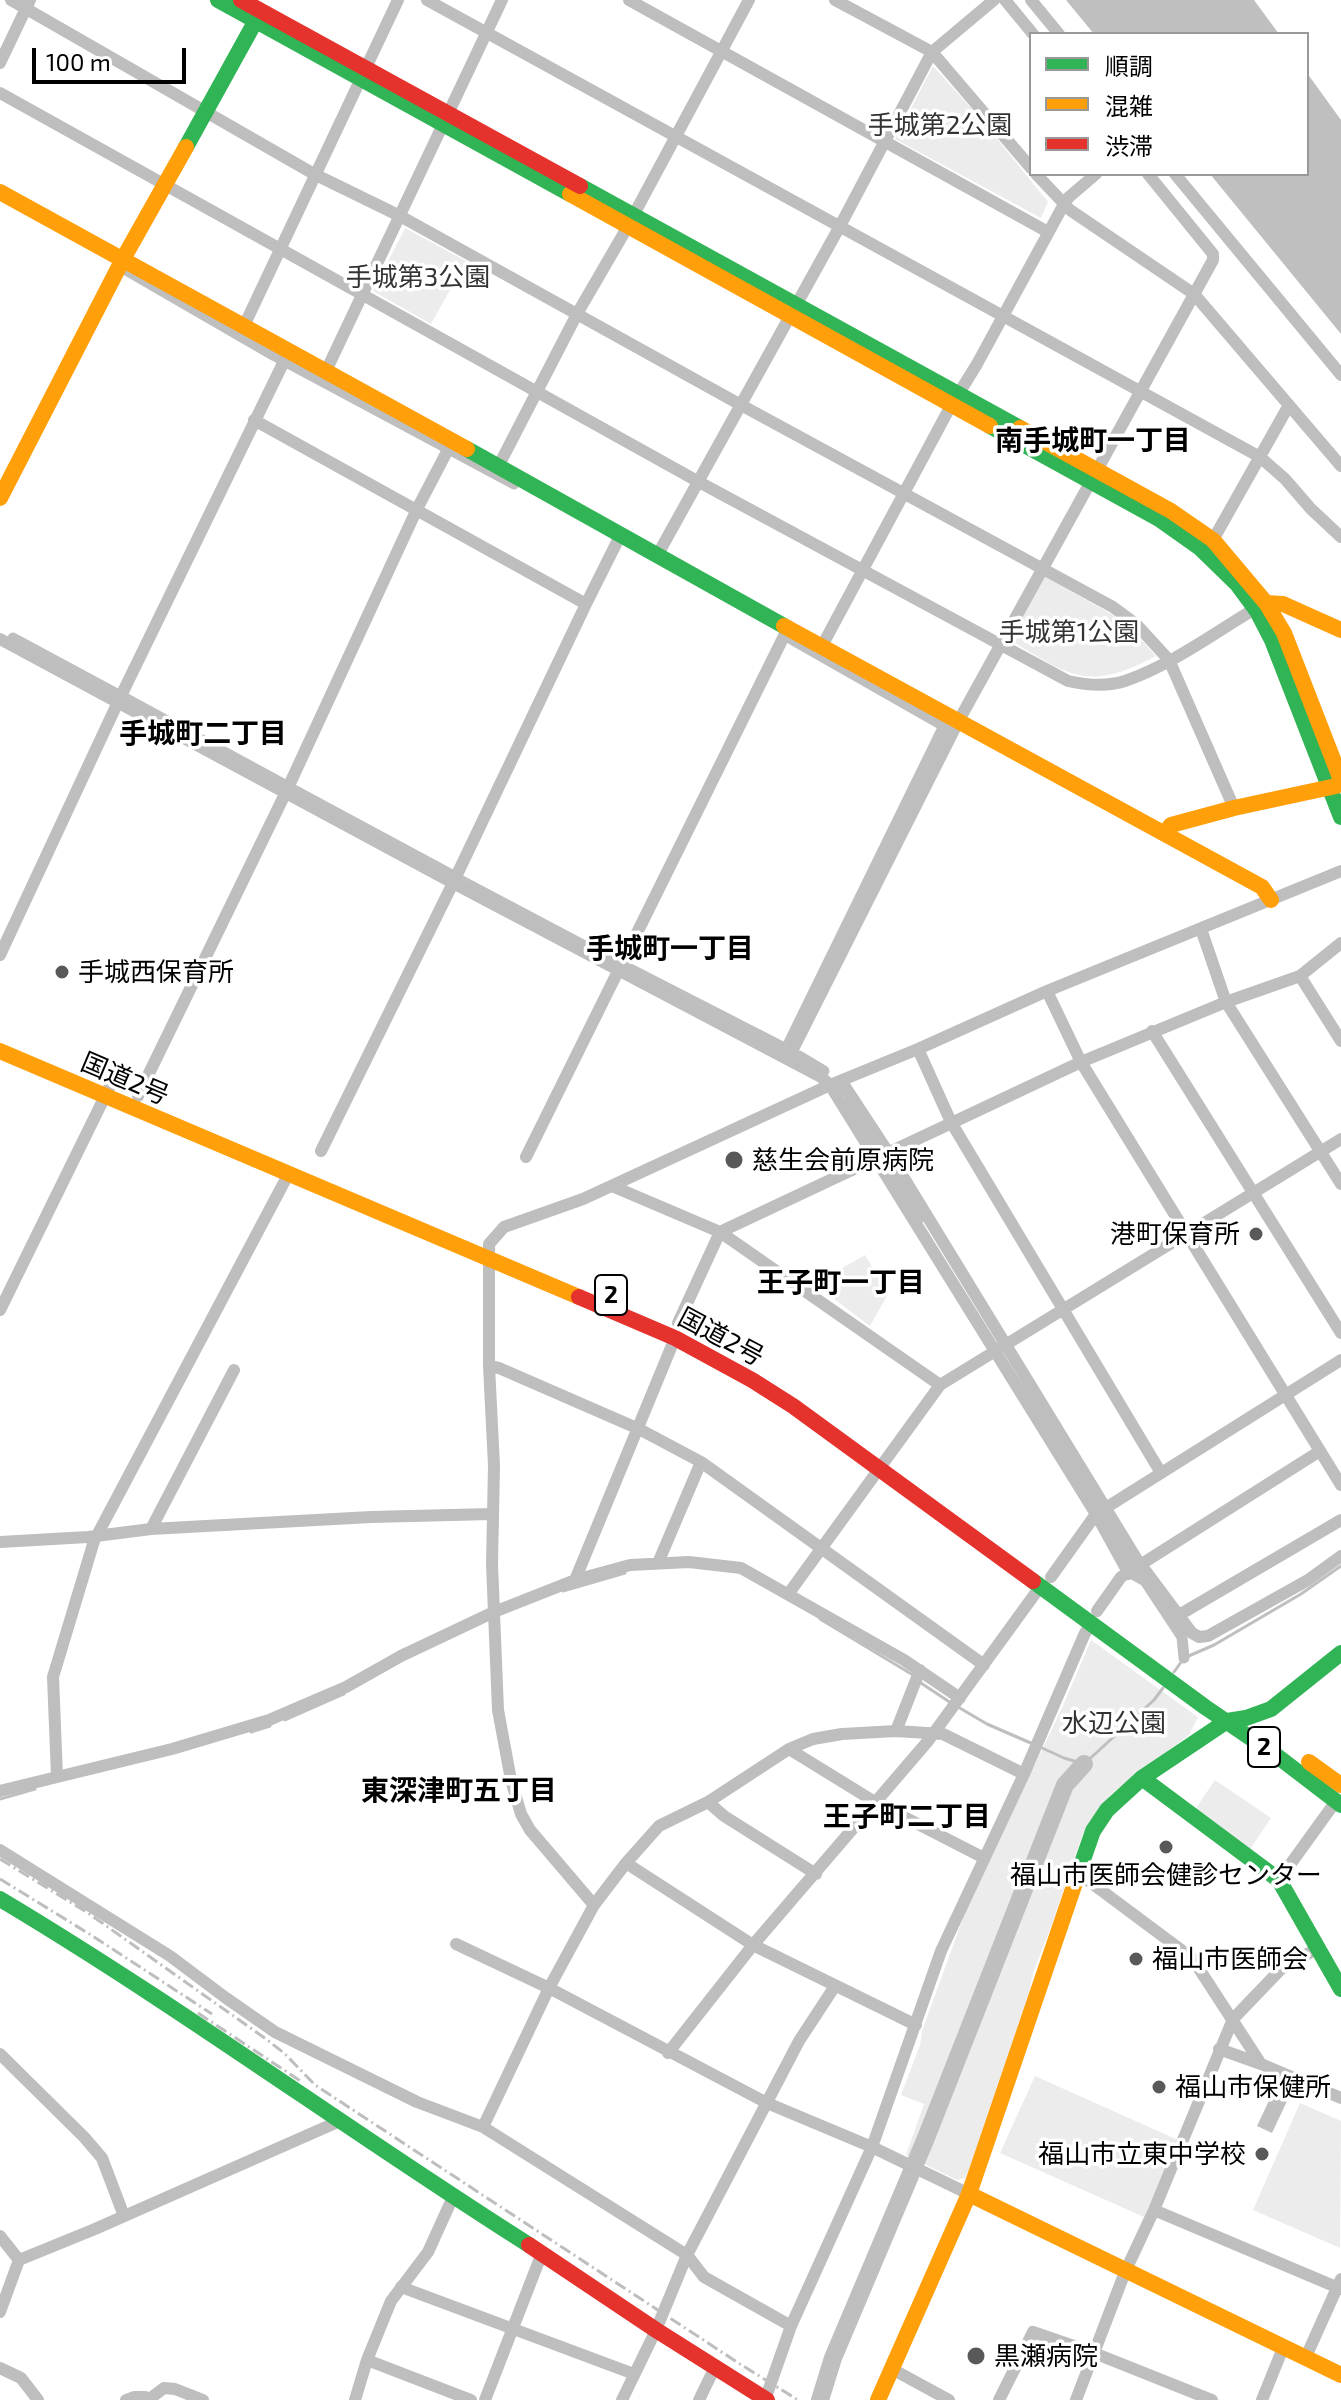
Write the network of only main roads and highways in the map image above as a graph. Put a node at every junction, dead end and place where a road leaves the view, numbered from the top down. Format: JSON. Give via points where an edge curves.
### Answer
{"nodes":[{"id":1,"x":218,"y":0,"type":"edge"},
{"id":2,"x":241,"y":0,"type":"edge"},
{"id":3,"x":258,"y":16,"type":"junction"},
{"id":4,"x":0,"y":192,"type":"edge"},
{"id":5,"x":123,"y":259,"type":"junction"},
{"id":6,"x":1093,"y":476,"type":"junction"},
{"id":7,"x":0,"y":498,"type":"edge"},
{"id":8,"x":1260,"y":606,"type":"junction"},
{"id":9,"x":1341,"y":630,"type":"edge"},
{"id":10,"x":1337,"y":784,"type":"edge"},
{"id":11,"x":1341,"y":817,"type":"edge"},
{"id":12,"x":1166,"y":832,"type":"junction"},
{"id":13,"x":1271,"y":900,"type":"road end"},
{"id":14,"x":0,"y":1037,"type":"edge"},
{"id":15,"x":0,"y":1051,"type":"edge"},
{"id":16,"x":108,"y":1090,"type":"junction"},
{"id":17,"x":488,"y":1251,"type":"junction"},
{"id":18,"x":1341,"y":1653,"type":"edge"},
{"id":19,"x":1190,"y":1687,"type":"junction"},
{"id":20,"x":1246,"y":1718,"type":"junction"},
{"id":21,"x":1227,"y":1721,"type":"junction"},
{"id":22,"x":1142,"y":1778,"type":"junction"},
{"id":23,"x":1339,"y":1797,"type":"edge"},
{"id":24,"x":0,"y":1899,"type":"edge"},
{"id":25,"x":1341,"y":1989,"type":"edge"},
{"id":26,"x":969,"y":2194,"type":"junction"},
{"id":27,"x":1341,"y":2375,"type":"edge"},
{"id":28,"x":766,"y":2400,"type":"edge"},
{"id":29,"x":878,"y":2400,"type":"edge"}],
"edges":[{"from":1,"to":3,"type":"main road"},
{"from":2,"to":3,"type":"main road"},
{"from":3,"to":5,"type":"main road"},
{"from":3,"to":6,"type":"main road"},
{"from":4,"to":5,"type":"main road"},
{"from":5,"to":7,"type":"main road"},
{"from":5,"to":12,"type":"main road"},
{"from":6,"to":8,"type":"main road","via":[[1189,538]]},
{"from":6,"to":8,"type":"main road","via":[[1171,511],[1213,540]]},
{"from":8,"to":9,"type":"main road","via":[[1283,604]]},
{"from":8,"to":10,"type":"main road"},
{"from":10,"to":11,"type":"main road"},
{"from":10,"to":12,"type":"main road","via":[[1171,825]]},
{"from":12,"to":13,"type":"main road","via":[[1262,887]]},
{"from":14,"to":16,"type":"main road","name":"国道2号","number":"2"},
{"from":15,"to":16,"type":"main road","name":"国道2号","number":"2"},
{"from":16,"to":17,"type":"main road","name":"国道2号","number":"2","via":[[289,1173]]},
{"from":16,"to":17,"type":"main road","name":"国道2号","number":"2","via":[[138,1096]]},
{"from":17,"to":19,"type":"main road","name":"国道2号","number":"2","via":[[777,1379],[882,1465]]},
{"from":18,"to":20,"type":"main road","via":[[1271,1709]]},
{"from":19,"to":20,"type":"main road","name":"国道2号","number":"2"},
{"from":19,"to":21,"type":"main road","name":"国道2号","number":"2"},
{"from":20,"to":21,"type":"main road"},
{"from":20,"to":23,"type":"main road","name":"国道2号","number":"2"},
{"from":21,"to":22,"type":"main road"},
{"from":21,"to":23,"type":"main road","name":"国道2号","number":"2"},
{"from":22,"to":25,"type":"main road","via":[[1279,1880]]},
{"from":22,"to":26,"type":"main road","via":[[1093,1831]]},
{"from":24,"to":28,"type":"main road"},
{"from":26,"to":27,"type":"main road"},
{"from":26,"to":29,"type":"main road"}]}
